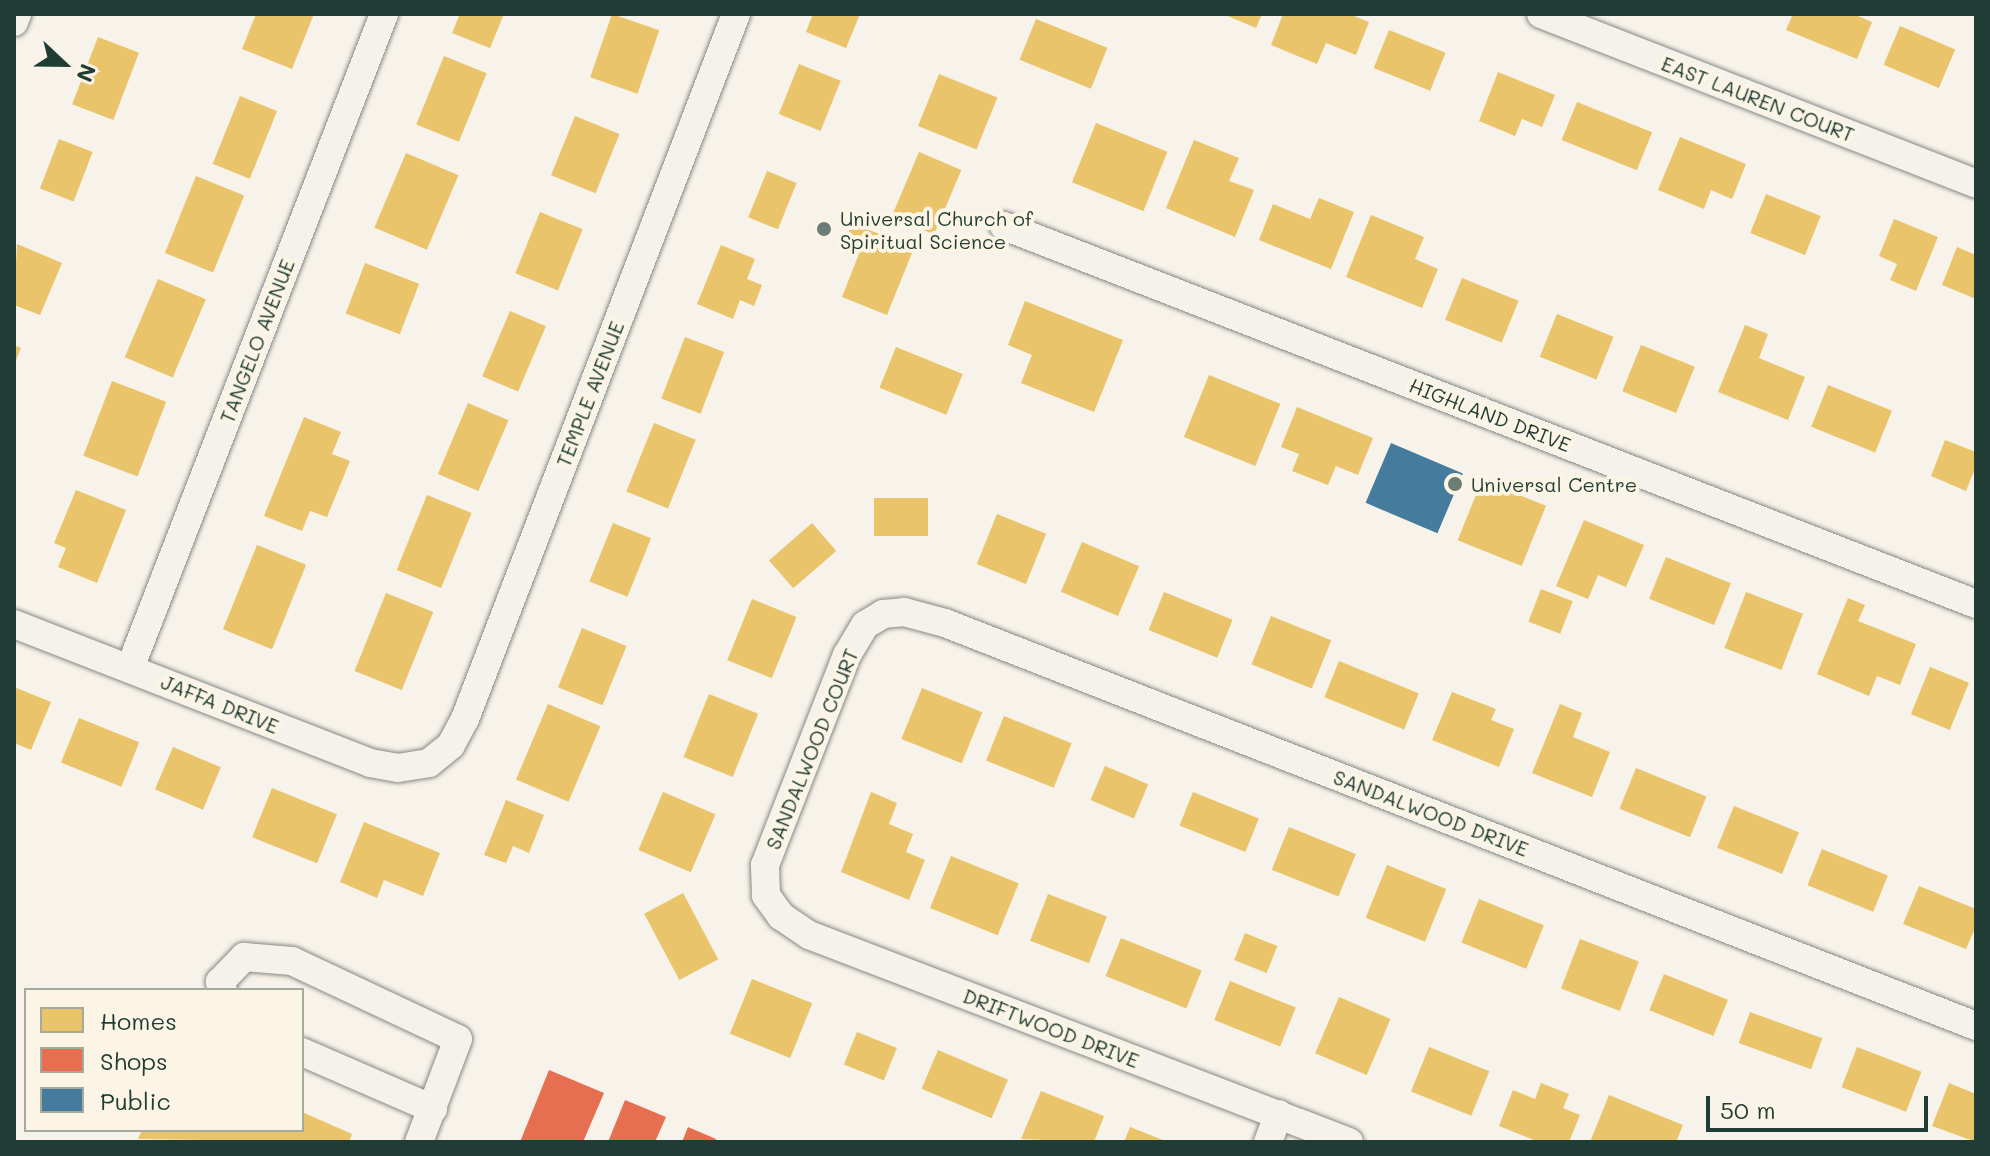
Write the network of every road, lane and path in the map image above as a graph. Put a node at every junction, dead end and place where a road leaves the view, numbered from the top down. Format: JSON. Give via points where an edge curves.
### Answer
{"nodes":[{"id":1,"x":17,"y":14,"type":"edge"},
{"id":2,"x":384,"y":14,"type":"edge"},
{"id":3,"x":736,"y":14,"type":"edge"},
{"id":4,"x":1541,"y":14,"type":"edge"},
{"id":5,"x":14,"y":22,"type":"edge"},
{"id":6,"x":1976,"y":184,"type":"edge"},
{"id":7,"x":1004,"y":226,"type":"dead end"},
{"id":8,"x":1976,"y":604,"type":"edge"},
{"id":9,"x":883,"y":614,"type":"joint"},
{"id":10,"x":14,"y":624,"type":"edge"},
{"id":11,"x":130,"y":668,"type":"junction"},
{"id":12,"x":429,"y":763,"type":"joint"},
{"id":13,"x":766,"y":895,"type":"joint"},
{"id":14,"x":222,"y":988,"type":"edge"},
{"id":15,"x":1976,"y":1026,"type":"edge"},
{"id":16,"x":304,"y":1053,"type":"edge"},
{"id":17,"x":433,"y":1109,"type":"junction"},
{"id":18,"x":1279,"y":1114,"type":"junction"},
{"id":19,"x":419,"y":1142,"type":"edge"},
{"id":20,"x":1268,"y":1142,"type":"edge"},
{"id":21,"x":1349,"y":1142,"type":"edge"}],
"edges":[{"from":1,"to":5,"type":"street"},
{"from":2,"to":11,"type":"street","name":"TANGELO AVENUE"},
{"from":3,"to":12,"type":"street","name":"TEMPLE AVENUE","via":[[465,719],[451,745]]},
{"from":4,"to":6,"type":"street","name":"EAST LAUREN COURT"},
{"from":7,"to":8,"type":"street","name":"HIGHLAND DRIVE"},
{"from":9,"to":13,"type":"street","name":"SANDALWOOD COURT","via":[[865,625],[847,655],[774,838],[765,865]]},
{"from":9,"to":15,"type":"street","name":"SANDALWOOD DRIVE","via":[[904,612],[945,623]]},
{"from":10,"to":11,"type":"street","name":"JAFFA DRIVE"},
{"from":11,"to":12,"type":"street","name":"JAFFA DRIVE","via":[[370,763],[398,768]]},
{"from":13,"to":18,"type":"street","name":"DRIFTWOOD DRIVE","via":[[781,916],[809,935]]},
{"from":14,"to":17,"type":"street","via":[[220,982],[244,957],[292,961],[458,1039]]},
{"from":16,"to":17,"type":"street"},
{"from":17,"to":19,"type":"street"},
{"from":18,"to":20,"type":"street"},
{"from":18,"to":21,"type":"street","name":"DRIFTWOOD DRIVE"}]}
